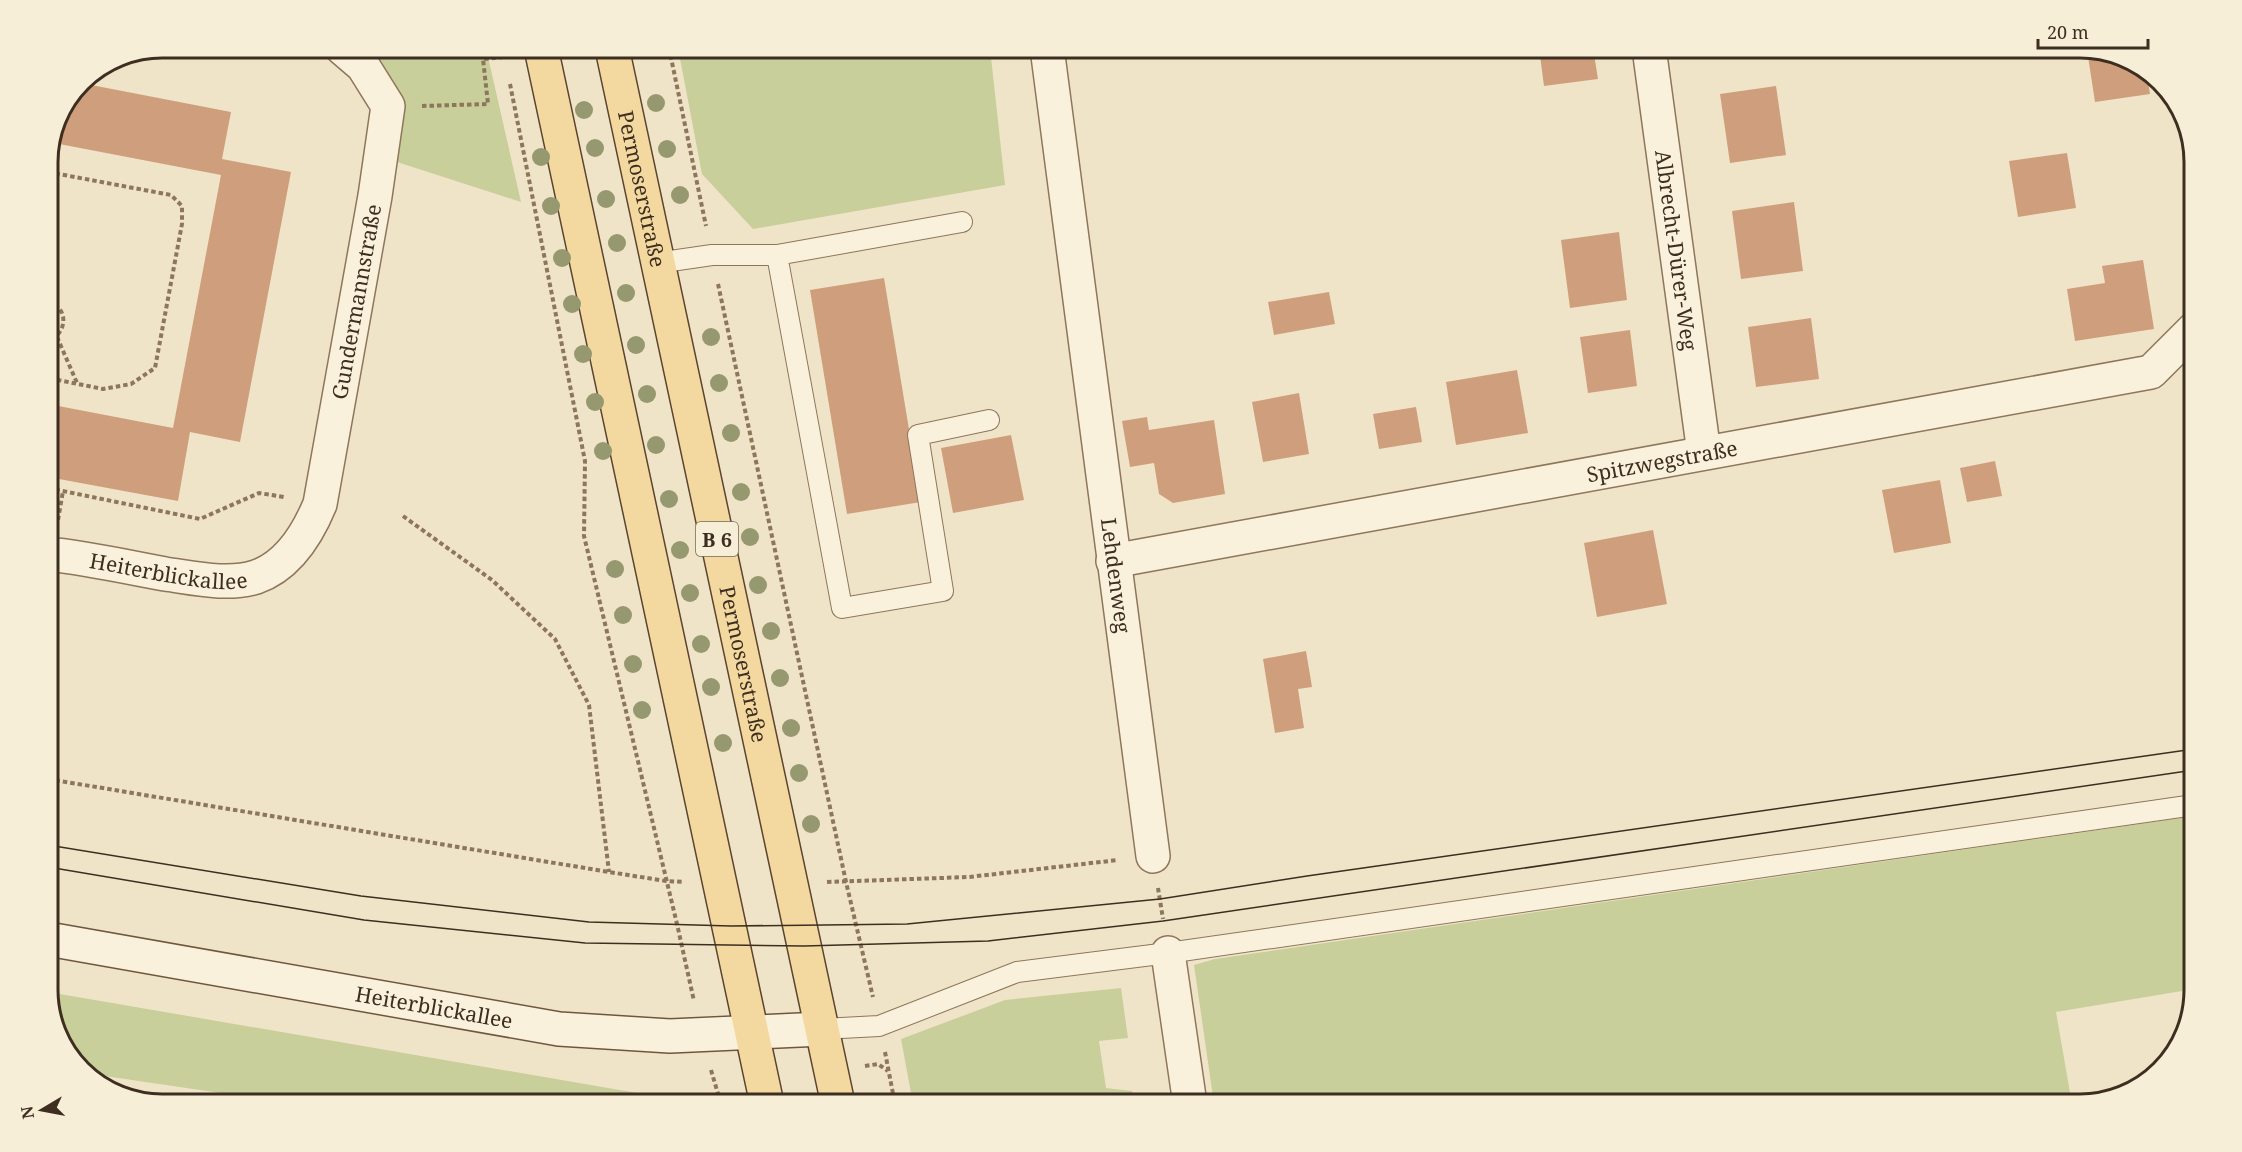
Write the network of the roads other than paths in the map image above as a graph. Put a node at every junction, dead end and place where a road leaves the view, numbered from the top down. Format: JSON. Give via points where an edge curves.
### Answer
{"nodes":[{"id":1,"x":354,"y":58,"type":"edge"},
{"id":2,"x":543,"y":58,"type":"edge"},
{"id":3,"x":614,"y":58,"type":"edge"},
{"id":4,"x":1048,"y":58,"type":"edge"},
{"id":5,"x":1650,"y":58,"type":"edge"},
{"id":6,"x":962,"y":222,"type":"dead end"},
{"id":7,"x":777,"y":255,"type":"junction"},
{"id":8,"x":657,"y":263,"type":"junction"},
{"id":9,"x":2183,"y":339,"type":"edge"},
{"id":10,"x":989,"y":420,"type":"dead end"},
{"id":11,"x":1704,"y":453,"type":"junction"},
{"id":12,"x":59,"y":556,"type":"edge"},
{"id":13,"x":285,"y":560,"type":"joint"},
{"id":14,"x":1113,"y":561,"type":"junction"},
{"id":15,"x":2184,"y":806,"type":"edge"},
{"id":16,"x":1153,"y":856,"type":"road end"},
{"id":17,"x":59,"y":941,"type":"edge"},
{"id":18,"x":1168,"y":953,"type":"junction"},
{"id":19,"x":822,"y":1029,"type":"junction"},
{"id":20,"x":751,"y":1032,"type":"junction"},
{"id":21,"x":765,"y":1094,"type":"edge"},
{"id":22,"x":836,"y":1094,"type":"edge"},
{"id":23,"x":1189,"y":1094,"type":"edge"}],
"edges":[{"from":1,"to":13,"type":"street","name":"Gundermannstraße","via":[[388,106],[320,504],[305,534]]},
{"from":2,"to":20,"type":"main road"},
{"from":3,"to":8,"type":"main road","name":"Permoserstraße","number":"B 6"},
{"from":4,"to":14,"type":"street","name":"Lehdenweg"},
{"from":5,"to":11,"type":"street","name":"Albrecht-Dürer-Weg"},
{"from":6,"to":7,"type":"lane"},
{"from":7,"to":8,"type":"lane","via":[[712,255]]},
{"from":7,"to":10,"type":"lane","via":[[842,608],[943,591],[918,435]]},
{"from":8,"to":19,"type":"main road","name":"Permoserstraße","number":"B 6"},
{"from":9,"to":11,"type":"street","name":"Spitzwegstraße","via":[[2151,372]]},
{"from":11,"to":14,"type":"street","name":"Spitzwegstraße"},
{"from":12,"to":13,"type":"street","name":"Heiterblickallee","via":[[201,580],[257,577]]},
{"from":14,"to":16,"type":"street","name":"Lehdenweg"},
{"from":15,"to":18,"type":"lane"},
{"from":17,"to":20,"type":"street","name":"Heiterblickallee","via":[[559,1029],[670,1036]]},
{"from":18,"to":19,"type":"lane","via":[[1017,972],[879,1026]]},
{"from":18,"to":23,"type":"street"},
{"from":19,"to":20,"type":"street","name":"Heiterblickallee"},
{"from":19,"to":22,"type":"main road","name":"Permoserstraße","number":"B 6"},
{"from":20,"to":21,"type":"main road"}]}
